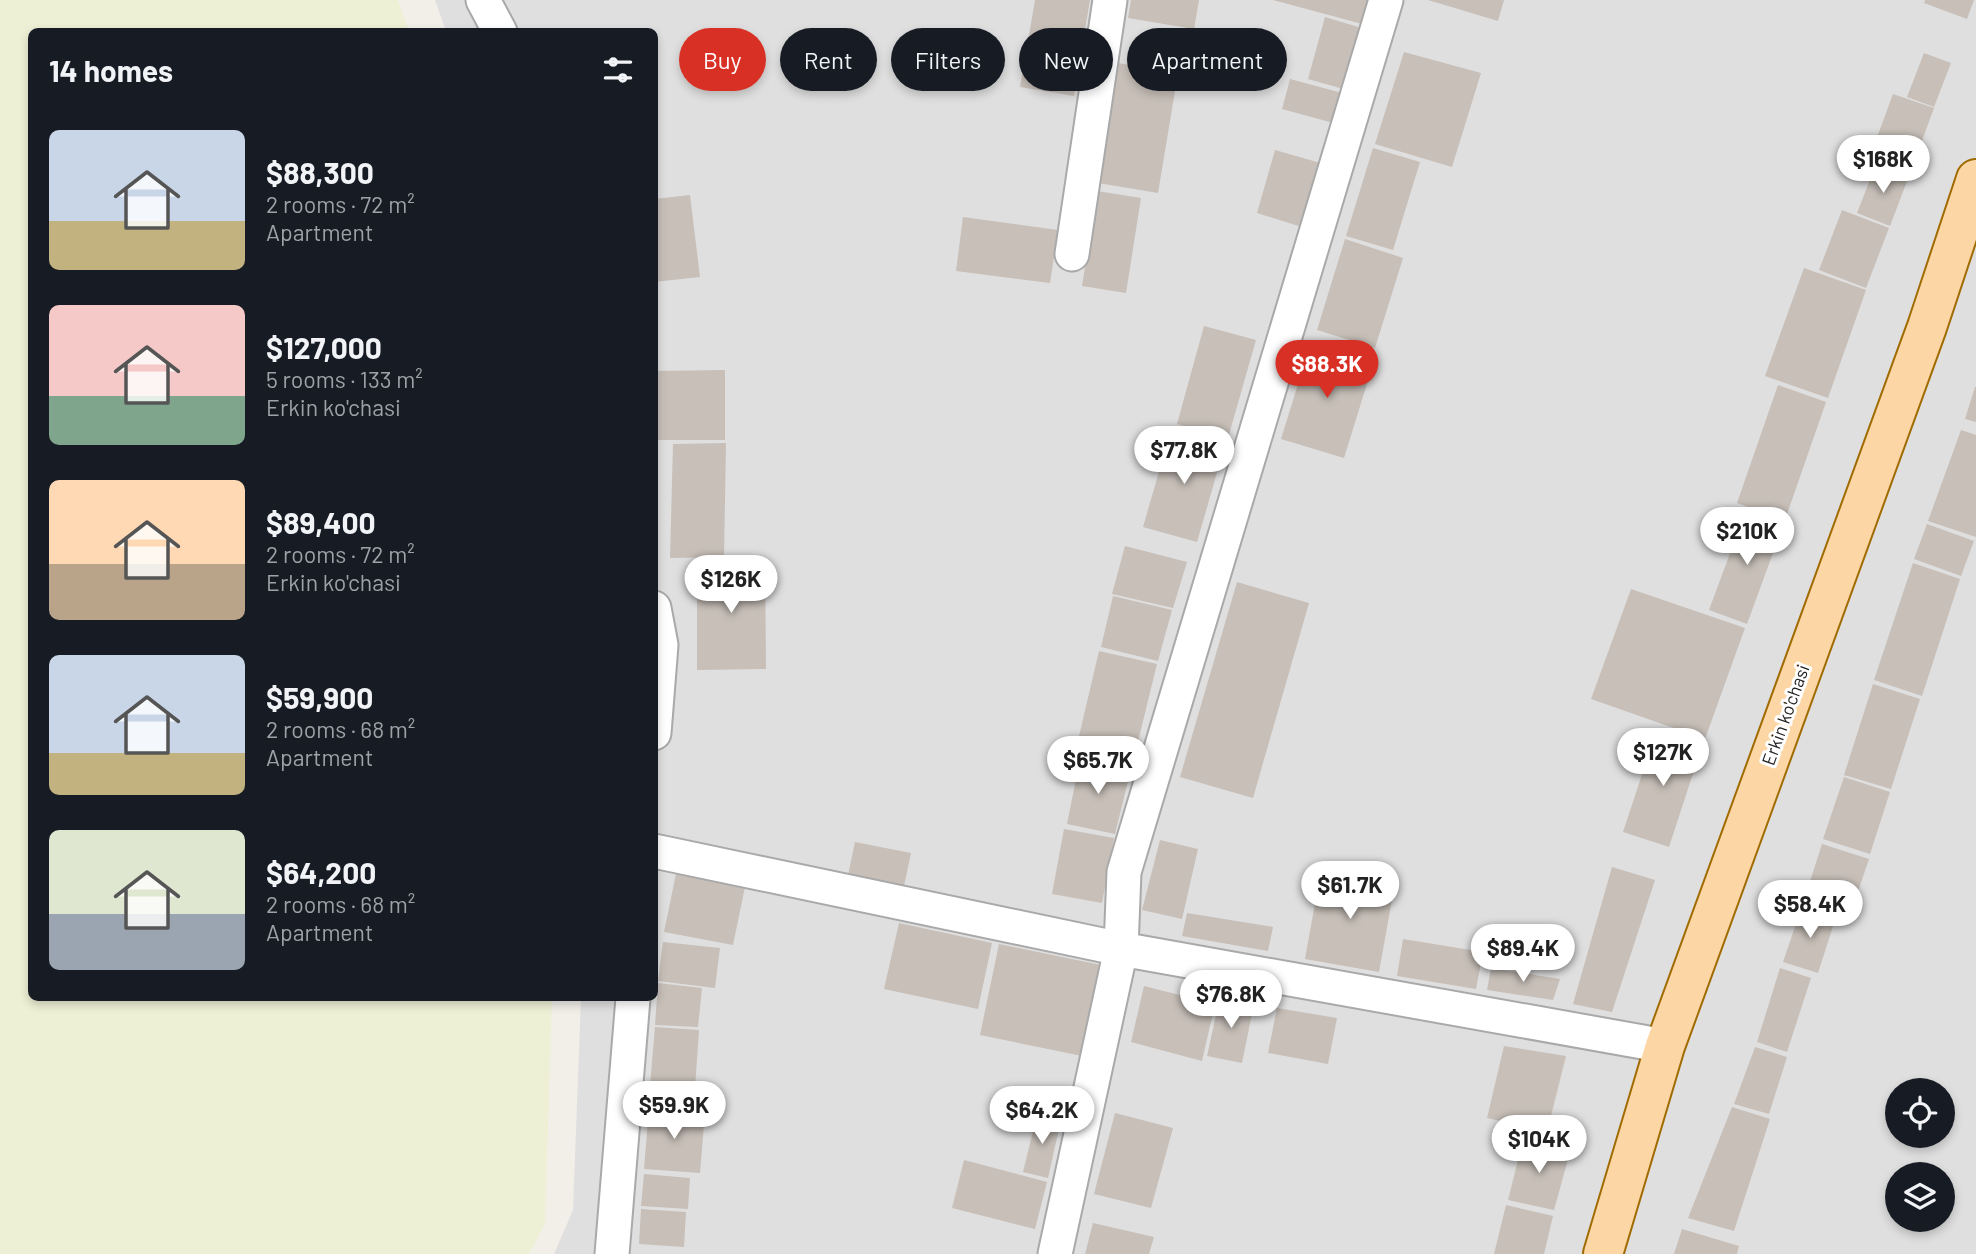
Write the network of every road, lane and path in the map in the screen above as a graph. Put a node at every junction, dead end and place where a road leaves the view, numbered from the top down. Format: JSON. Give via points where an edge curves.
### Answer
{"nodes":[{"id":1,"x":483,"y":0,"type":"edge"},
{"id":2,"x":1110,"y":0,"type":"edge"},
{"id":3,"x":1386,"y":0,"type":"edge"},
{"id":4,"x":498,"y":28,"type":"edge"},
{"id":5,"x":1976,"y":179,"type":"edge"},
{"id":6,"x":1072,"y":254,"type":"dead end"},
{"id":7,"x":658,"y":629,"type":"edge"},
{"id":8,"x":658,"y":683,"type":"edge"},
{"id":9,"x":658,"y":852,"type":"edge"},
{"id":10,"x":1121,"y":949,"type":"junction"},
{"id":11,"x":633,"y":1001,"type":"edge"},
{"id":12,"x":1665,"y":1046,"type":"junction"},
{"id":13,"x":611,"y":1254,"type":"edge"},
{"id":14,"x":1055,"y":1254,"type":"edge"},
{"id":15,"x":1603,"y":1254,"type":"edge"}],
"edges":[{"from":1,"to":4,"type":"street"},
{"from":2,"to":6,"type":"street"},
{"from":3,"to":10,"type":"street","via":[[1124,872]]},
{"from":5,"to":12,"type":"main road","name":"Erkin ko'chasi","via":[[1927,327]]},
{"from":7,"to":8,"type":"street"},
{"from":9,"to":10,"type":"street"},
{"from":10,"to":12,"type":"street"},
{"from":10,"to":14,"type":"street"},
{"from":11,"to":13,"type":"street"},
{"from":12,"to":15,"type":"main road","name":"Erkin ko'chasi"}]}
